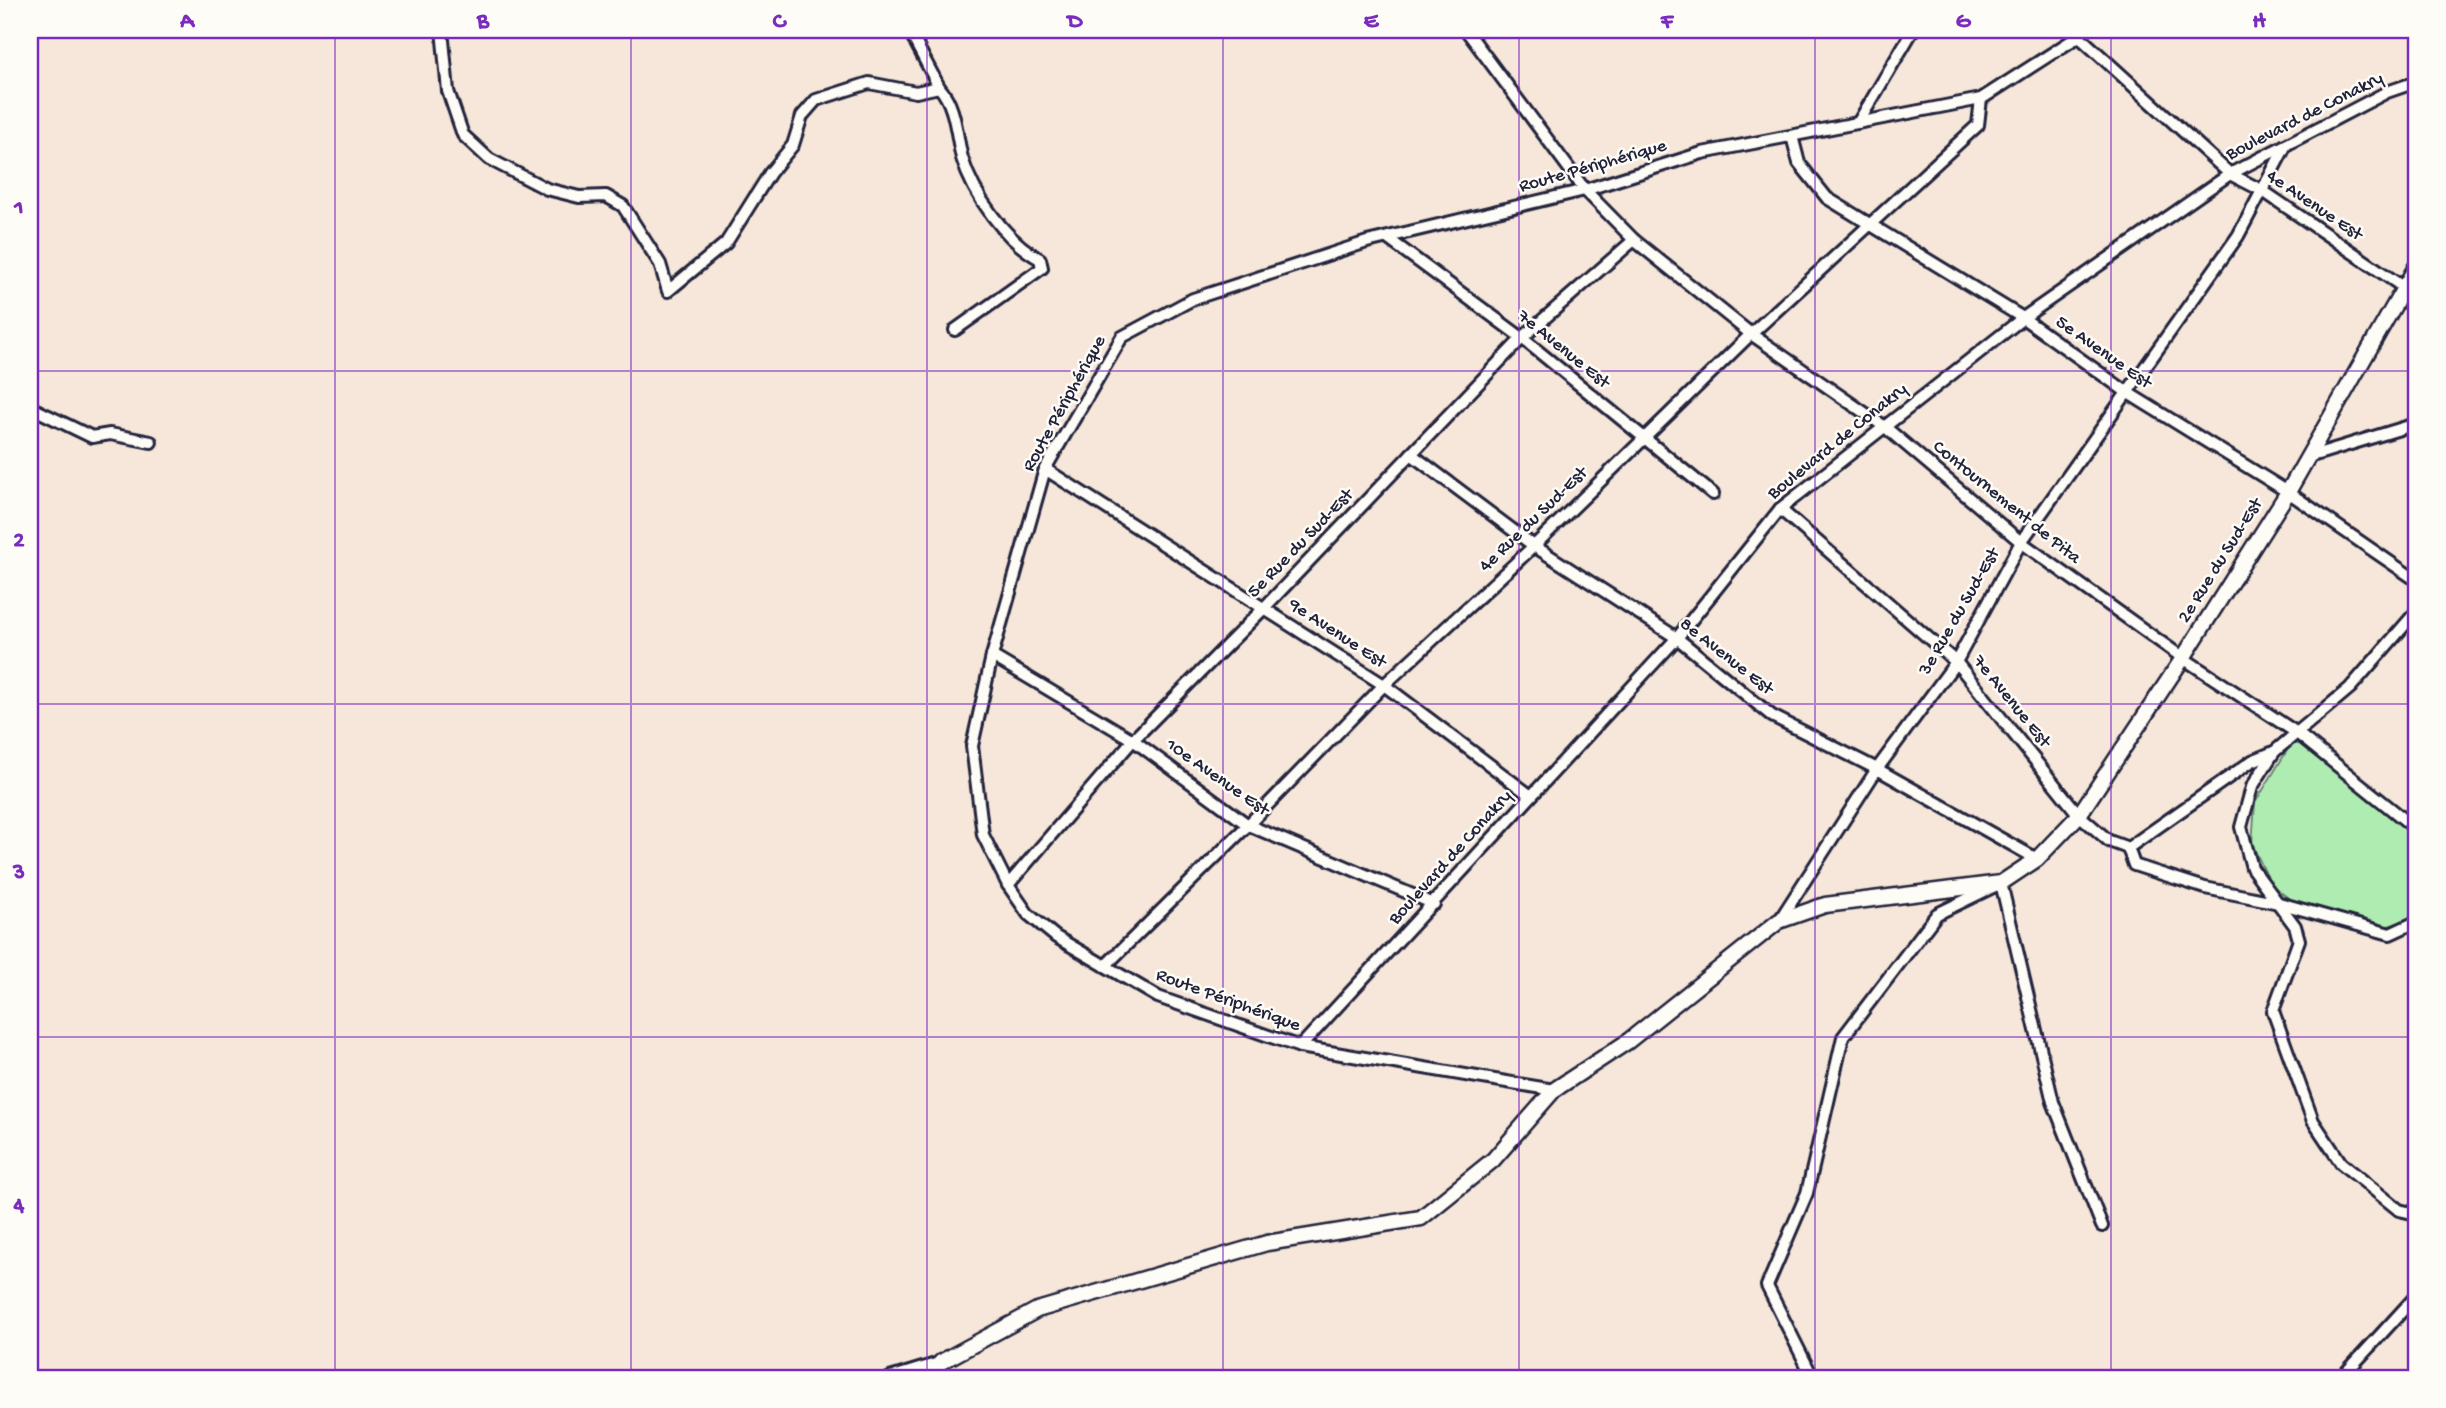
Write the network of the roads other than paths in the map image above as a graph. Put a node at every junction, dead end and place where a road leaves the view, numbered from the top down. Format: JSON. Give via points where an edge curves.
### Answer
{"nodes":[{"id":1,"x":442,"y":30,"type":"edge"},
{"id":2,"x":909,"y":30,"type":"edge"},
{"id":3,"x":1466,"y":30,"type":"edge"},
{"id":4,"x":1913,"y":30,"type":"edge"},
{"id":5,"x":2075,"y":33,"type":"edge"},
{"id":6,"x":2416,"y":82,"type":"edge"},
{"id":7,"x":939,"y":87,"type":"junction"},
{"id":8,"x":1981,"y":99,"type":"junction"},
{"id":9,"x":1858,"y":123,"type":"junction"},
{"id":10,"x":1792,"y":136,"type":"junction"},
{"id":11,"x":2286,"y":145,"type":"junction"},
{"id":12,"x":2230,"y":174,"type":"junction"},
{"id":13,"x":1585,"y":190,"type":"junction"},
{"id":14,"x":2263,"y":191,"type":"junction"},
{"id":15,"x":1872,"y":225,"type":"junction"},
{"id":16,"x":1387,"y":238,"type":"junction"},
{"id":17,"x":1634,"y":240,"type":"junction"},
{"id":18,"x":2416,"y":267,"type":"edge"},
{"id":19,"x":2410,"y":292,"type":"edge"},
{"id":20,"x":2023,"y":318,"type":"junction"},
{"id":21,"x":955,"y":330,"type":"dead end"},
{"id":22,"x":1751,"y":334,"type":"junction"},
{"id":23,"x":1522,"y":338,"type":"junction"},
{"id":24,"x":2128,"y":393,"type":"junction"},
{"id":25,"x":30,"y":407,"type":"edge"},
{"id":26,"x":2416,"y":424,"type":"edge"},
{"id":27,"x":1885,"y":427,"type":"junction"},
{"id":28,"x":1642,"y":439,"type":"junction"},
{"id":29,"x":151,"y":442,"type":"dead end"},
{"id":30,"x":1411,"y":454,"type":"junction"},
{"id":31,"x":2308,"y":457,"type":"junction"},
{"id":32,"x":1045,"y":469,"type":"junction"},
{"id":33,"x":2288,"y":492,"type":"junction"},
{"id":34,"x":1713,"y":494,"type":"dead end"},
{"id":35,"x":1780,"y":509,"type":"junction"},
{"id":36,"x":2021,"y":542,"type":"junction"},
{"id":37,"x":1534,"y":546,"type":"junction"},
{"id":38,"x":2416,"y":580,"type":"edge"},
{"id":39,"x":1264,"y":608,"type":"junction"},
{"id":40,"x":2416,"y":612,"type":"edge"},
{"id":41,"x":1677,"y":638,"type":"junction"},
{"id":42,"x":992,"y":656,"type":"junction"},
{"id":43,"x":2183,"y":658,"type":"junction"},
{"id":44,"x":1956,"y":663,"type":"junction"},
{"id":45,"x":1384,"y":685,"type":"junction"},
{"id":46,"x":2297,"y":733,"type":"junction"},
{"id":47,"x":1133,"y":740,"type":"junction"},
{"id":48,"x":2274,"y":752,"type":"junction"},
{"id":49,"x":1877,"y":769,"type":"junction"},
{"id":50,"x":1531,"y":796,"type":"junction"},
{"id":51,"x":2079,"y":815,"type":"junction"},
{"id":52,"x":1248,"y":825,"type":"junction"},
{"id":53,"x":2416,"y":829,"type":"edge"},
{"id":54,"x":2128,"y":848,"type":"junction"},
{"id":55,"x":2036,"y":859,"type":"junction"},
{"id":56,"x":2001,"y":883,"type":"junction"},
{"id":57,"x":1008,"y":885,"type":"junction"},
{"id":58,"x":2279,"y":902,"type":"junction"},
{"id":59,"x":1434,"y":904,"type":"junction"},
{"id":60,"x":1779,"y":921,"type":"junction"},
{"id":61,"x":2416,"y":922,"type":"edge"},
{"id":62,"x":1105,"y":966,"type":"junction"},
{"id":63,"x":1300,"y":1047,"type":"junction"},
{"id":64,"x":1554,"y":1090,"type":"junction"},
{"id":65,"x":2416,"y":1214,"type":"edge"},
{"id":66,"x":2102,"y":1226,"type":"dead end"},
{"id":67,"x":2416,"y":1296,"type":"edge"},
{"id":68,"x":941,"y":1362,"type":"junction"},
{"id":69,"x":890,"y":1378,"type":"edge"},
{"id":70,"x":927,"y":1378,"type":"edge"},
{"id":71,"x":1813,"y":1378,"type":"edge"},
{"id":72,"x":2341,"y":1378,"type":"edge"}],
"edges":[{"from":1,"to":7,"type":"street","via":[[448,91],[463,135],[489,159],[547,189],[579,197],[606,196],[623,206],[660,264],[667,291],[726,243],[793,145],[802,116],[816,100],[869,83],[916,92]]},
{"from":2,"to":7,"type":"street"},
{"from":3,"to":13,"type":"street","name":"Contournement de Pita"},
{"from":4,"to":9,"type":"street"},
{"from":5,"to":8,"type":"street","name":"Route Périphérique"},
{"from":5,"to":12,"type":"street","name":"4e Avenue Est"},
{"from":6,"to":11,"type":"street","name":"Boulevard de Conakry","via":[[2387,92]]},
{"from":7,"to":21,"type":"street","via":[[955,120],[962,159],[977,190],[1004,228],[1027,252],[1041,259],[1042,268]]},
{"from":8,"to":9,"type":"street","name":"Route Périphérique"},
{"from":8,"to":15,"type":"street","name":"4e Rue du Sud-Est","via":[[1978,125]]},
{"from":9,"to":10,"type":"street","name":"Route Périphérique"},
{"from":10,"to":13,"type":"street","name":"Route Périphérique","via":[[1702,153]]},
{"from":10,"to":15,"type":"street","name":"5e Avenue Est","via":[[1799,163],[1827,198]]},
{"from":11,"to":12,"type":"street","name":"Boulevard de Conakry"},
{"from":11,"to":14,"type":"street","name":"3e Rue du Sud-Est"},
{"from":12,"to":14,"type":"street","name":"4e Avenue Est"},
{"from":12,"to":20,"type":"street","name":"Boulevard de Conakry"},
{"from":13,"to":16,"type":"street","name":"Route Périphérique"},
{"from":13,"to":17,"type":"street","name":"Contournement de Pita"},
{"from":14,"to":19,"type":"street","name":"4e Avenue Est"},
{"from":14,"to":24,"type":"street","name":"3e Rue du Sud-Est","via":[[2238,236]]},
{"from":15,"to":20,"type":"street","name":"5e Avenue Est"},
{"from":15,"to":22,"type":"street","name":"4e Rue du Sud-Est"},
{"from":16,"to":23,"type":"street","name":"7e Avenue Est"},
{"from":16,"to":32,"type":"street","name":"Route Périphérique","via":[[1193,299],[1122,337]]},
{"from":17,"to":22,"type":"street","name":"Contournement de Pita"},
{"from":17,"to":23,"type":"street","name":"5e Rue du Sud-Est"},
{"from":18,"to":19,"type":"street","name":"2e Rue du Sud-Est"},
{"from":19,"to":31,"type":"street","name":"2e Rue du Sud-Est"},
{"from":20,"to":24,"type":"street","name":"5e Avenue Est"},
{"from":20,"to":27,"type":"street","name":"Boulevard de Conakry"},
{"from":22,"to":27,"type":"street","name":"Contournement de Pita"},
{"from":22,"to":28,"type":"street","name":"4e Rue du Sud-Est"},
{"from":23,"to":28,"type":"street","name":"7e Avenue Est"},
{"from":23,"to":30,"type":"street","name":"5e Rue du Sud-Est"},
{"from":24,"to":33,"type":"street","name":"5e Avenue Est"},
{"from":24,"to":36,"type":"street","name":"3e Rue du Sud-Est"},
{"from":25,"to":29,"type":"street","via":[[92,437],[110,434]]},
{"from":26,"to":31,"type":"street"},
{"from":27,"to":35,"type":"street","name":"Boulevard de Conakry"},
{"from":27,"to":36,"type":"street","name":"Contournement de Pita"},
{"from":28,"to":34,"type":"street","name":"7e Avenue Est"},
{"from":28,"to":37,"type":"street","name":"4e Rue du Sud-Est"},
{"from":30,"to":37,"type":"street","name":"8e Avenue Est"},
{"from":30,"to":39,"type":"street","name":"5e Rue du Sud-Est"},
{"from":31,"to":33,"type":"street","name":"2e Rue du Sud-Est"},
{"from":32,"to":39,"type":"street","name":"9e Avenue Est"},
{"from":32,"to":42,"type":"street","name":"Route Périphérique"},
{"from":33,"to":38,"type":"street","name":"5e Avenue Est"},
{"from":33,"to":43,"type":"street","name":"2e Rue du Sud-Est"},
{"from":35,"to":41,"type":"street","name":"Boulevard de Conakry"},
{"from":35,"to":44,"type":"street","name":"7e Avenue Est"},
{"from":36,"to":43,"type":"street","name":"Contournement de Pita"},
{"from":36,"to":44,"type":"street","name":"3e Rue du Sud-Est"},
{"from":37,"to":41,"type":"street","name":"8e Avenue Est"},
{"from":37,"to":45,"type":"street","name":"4e Rue du Sud-Est"},
{"from":39,"to":45,"type":"street","name":"9e Avenue Est"},
{"from":39,"to":47,"type":"street","name":"5e Rue du Sud-Est"},
{"from":40,"to":46,"type":"street","via":[[2350,688]]},
{"from":41,"to":49,"type":"street","name":"8e Avenue Est","via":[[1772,716]]},
{"from":41,"to":50,"type":"street","name":"Boulevard de Conakry"},
{"from":42,"to":47,"type":"street","name":"10e Avenue Est"},
{"from":42,"to":57,"type":"street","name":"Route Périphérique","via":[[972,746],[983,835]]},
{"from":43,"to":46,"type":"street","name":"Contournement de Pita"},
{"from":43,"to":51,"type":"street","name":"2e Rue du Sud-Est"},
{"from":44,"to":49,"type":"street","name":"3e Rue du Sud-Est"},
{"from":44,"to":51,"type":"street","name":"7e Avenue Est"},
{"from":45,"to":50,"type":"street","name":"9e Avenue Est"},
{"from":45,"to":52,"type":"street","name":"4e Rue du Sud-Est"},
{"from":46,"to":48,"type":"street"},
{"from":46,"to":53,"type":"street","name":"Contournement de Pita"},
{"from":47,"to":52,"type":"street","name":"10e Avenue Est"},
{"from":47,"to":57,"type":"street","name":"5e Rue du Sud-Est"},
{"from":48,"to":54,"type":"street","via":[[2252,761]]},
{"from":48,"to":58,"type":"street","via":[[2252,787],[2241,827],[2252,868]]},
{"from":49,"to":55,"type":"street","name":"8e Avenue Est"},
{"from":49,"to":60,"type":"street","name":"3e Rue du Sud-Est"},
{"from":50,"to":59,"type":"street","name":"Boulevard de Conakry"},
{"from":51,"to":54,"type":"street","name":"7e Avenue Est","via":[[2109,841]]},
{"from":51,"to":55,"type":"street","name":"2e Rue du Sud-Est"},
{"from":52,"to":59,"type":"street","name":"10e Avenue Est"},
{"from":52,"to":62,"type":"street","name":"4e Rue du Sud-Est"},
{"from":54,"to":58,"type":"street","name":"7e Avenue Est","via":[[2134,865],[2205,888]]},
{"from":55,"to":56,"type":"street","name":"2e Rue du Sud-Est"},
{"from":56,"to":60,"type":"street","via":[[1825,905]]},
{"from":56,"to":66,"type":"street","via":[[2053,1102]]},
{"from":56,"to":71,"type":"street","via":[[1937,914],[1843,1037],[1807,1193],[1767,1286]]},
{"from":57,"to":62,"type":"street","name":"Route Périphérique","via":[[1028,914]]},
{"from":58,"to":61,"type":"street","via":[[2390,934]]},
{"from":58,"to":65,"type":"street","via":[[2299,940],[2273,1011],[2313,1121],[2341,1163],[2399,1210]]},
{"from":59,"to":63,"type":"street","name":"Boulevard de Conakry"},
{"from":60,"to":64,"type":"street","via":[[1627,1042]]},
{"from":62,"to":63,"type":"street","name":"Route Périphérique","via":[[1158,997]]},
{"from":63,"to":64,"type":"street","name":"Route Périphérique"},
{"from":64,"to":68,"type":"street","via":[[1493,1160],[1421,1218],[1267,1243],[1050,1306]]},
{"from":67,"to":72,"type":"street"},
{"from":68,"to":69,"type":"street"},
{"from":68,"to":70,"type":"street"}]}
